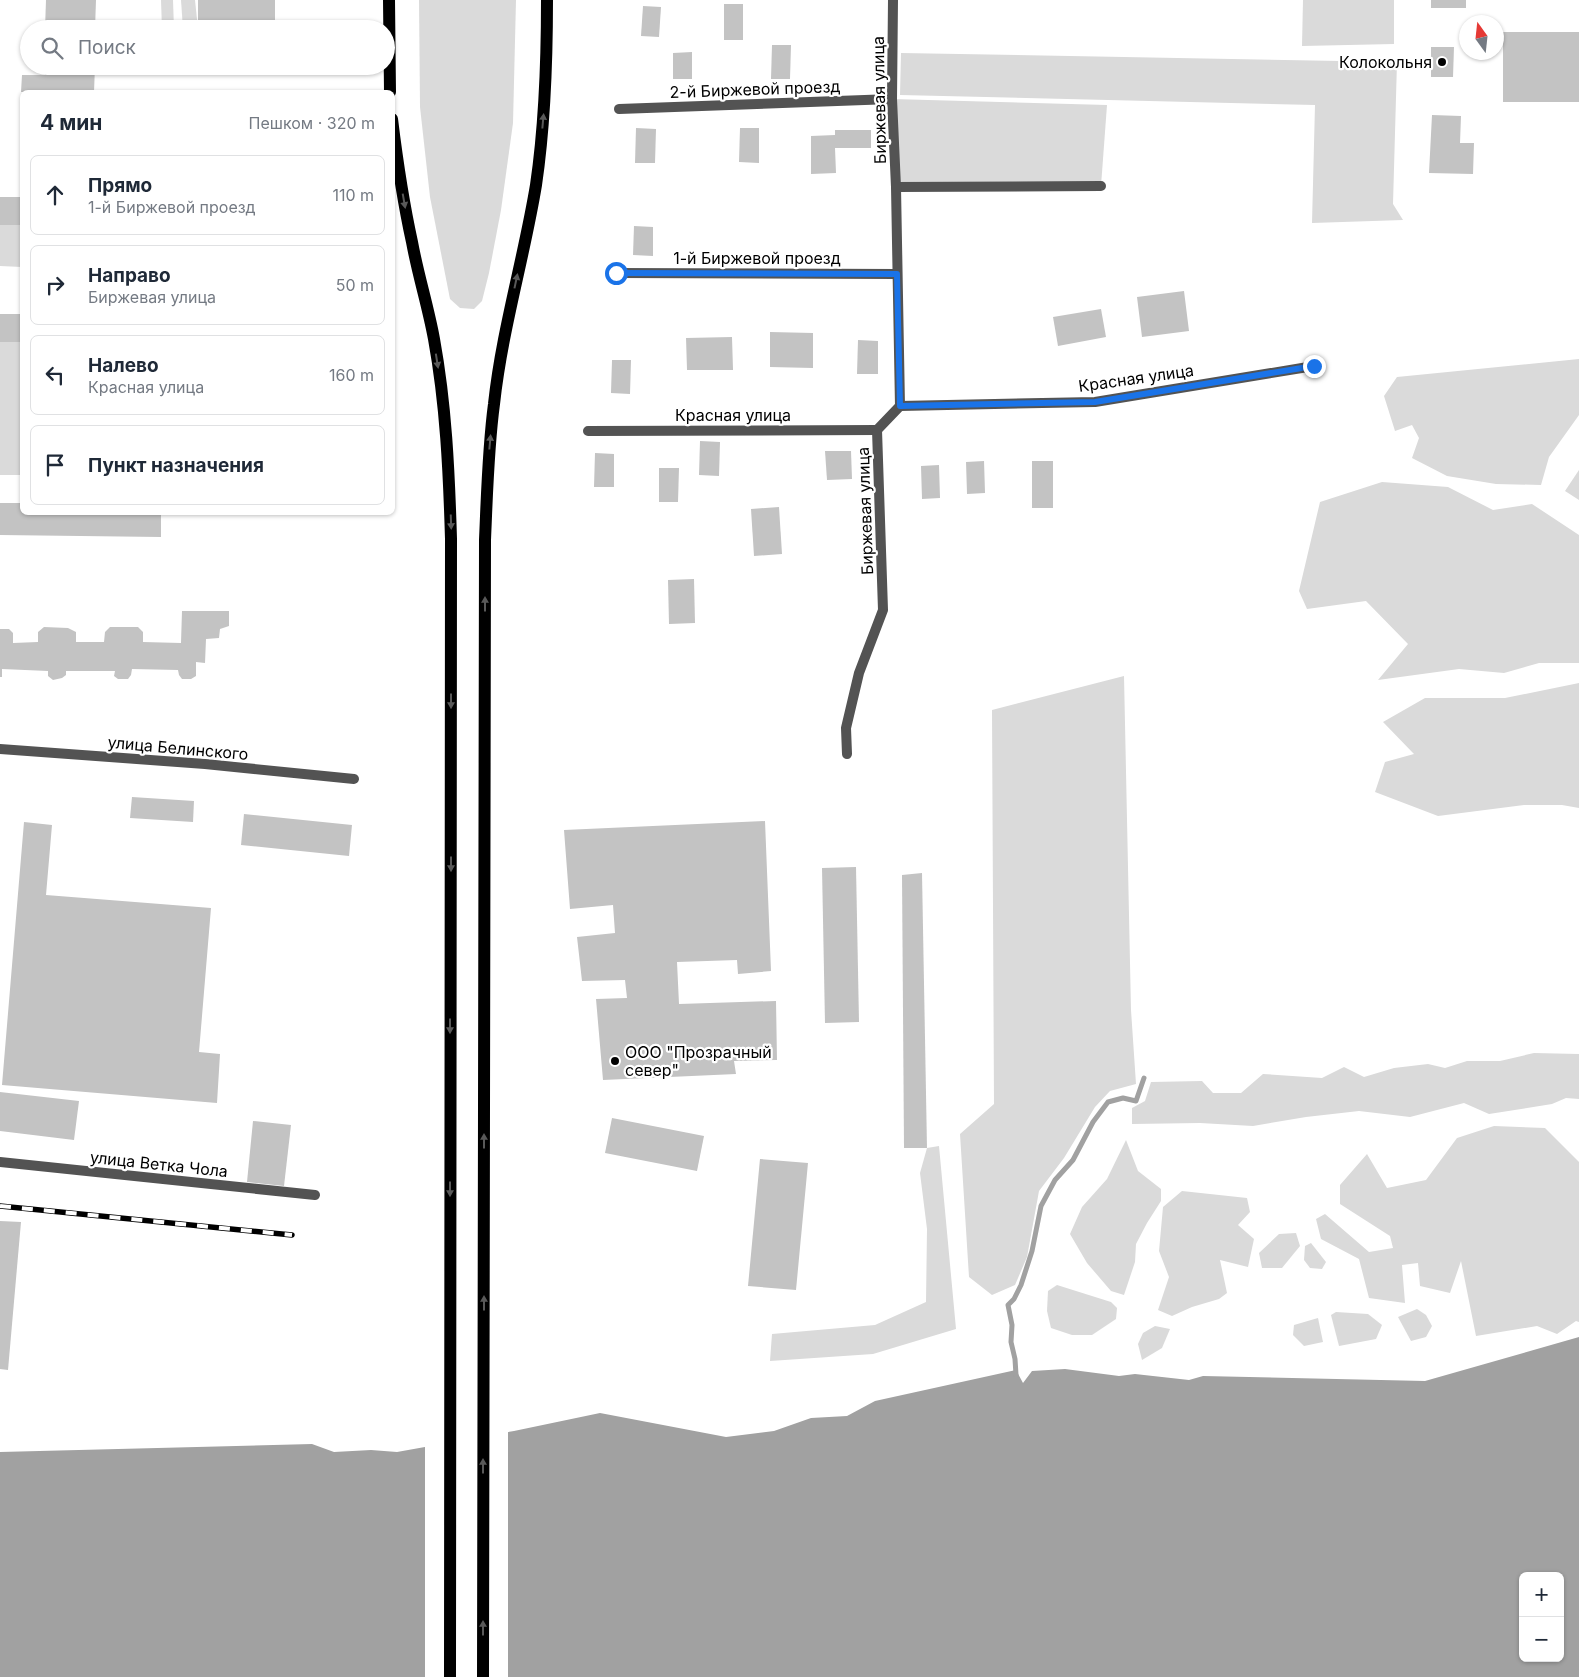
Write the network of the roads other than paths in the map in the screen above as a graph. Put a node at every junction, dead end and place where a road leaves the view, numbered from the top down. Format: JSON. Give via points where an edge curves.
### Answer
{"nodes":[{"id":1,"x":389,"y":0,"type":"edge"},
{"id":2,"x":547,"y":0,"type":"edge"},
{"id":3,"x":893,"y":0,"type":"edge"},
{"id":4,"x":389,"y":20,"type":"edge"},
{"id":5,"x":390,"y":75,"type":"edge"},
{"id":6,"x":390,"y":90,"type":"edge"},
{"id":7,"x":892,"y":99,"type":"junction"},
{"id":8,"x":619,"y":109,"type":"dead end"},
{"id":9,"x":395,"y":141,"type":"edge"},
{"id":10,"x":1101,"y":186,"type":"dead end"},
{"id":11,"x":896,"y":187,"type":"junction"},
{"id":12,"x":616,"y":273,"type":"dead end"},
{"id":13,"x":897,"y":274,"type":"junction"},
{"id":14,"x":1314,"y":366,"type":"dead end"},
{"id":15,"x":900,"y":406,"type":"junction"},
{"id":16,"x":877,"y":430,"type":"junction"},
{"id":17,"x":588,"y":431,"type":"dead end"},
{"id":18,"x":0,"y":749,"type":"edge"},
{"id":19,"x":847,"y":754,"type":"dead end"},
{"id":20,"x":354,"y":780,"type":"dead end"},
{"id":21,"x":0,"y":1162,"type":"edge"},
{"id":22,"x":315,"y":1195,"type":"dead end"},
{"id":23,"x":450,"y":1677,"type":"edge"},
{"id":24,"x":483,"y":1677,"type":"edge"}],
"edges":[{"from":1,"to":4,"type":"main road"},
{"from":24,"to":2,"type":"main road","one_way":true,"via":[[485,540],[494,404],[504,337],[535,186],[543,123]]},
{"from":3,"to":7,"type":"street","name":"Биржевая улица"},
{"from":5,"to":6,"type":"main road"},
{"from":7,"to":8,"type":"street","name":"2-й Биржевой проезд"},
{"from":7,"to":11,"type":"street","name":"Биржевая улица"},
{"from":9,"to":23,"type":"main road","one_way":true,"via":[[412,243],[433,338],[444,406],[449,470]]},
{"from":10,"to":11,"type":"street"},
{"from":11,"to":13,"type":"street","name":"Биржевая улица"},
{"from":12,"to":13,"type":"street","name":"1-й Биржевой проезд"},
{"from":13,"to":15,"type":"street","name":"Биржевая улица"},
{"from":14,"to":15,"type":"street","name":"Красная улица","via":[[1095,402]]},
{"from":15,"to":16,"type":"street","name":"Биржевая улица"},
{"from":16,"to":17,"type":"street","name":"Красная улица"},
{"from":16,"to":19,"type":"street","name":"Биржевая улица","via":[[883,610],[858,673],[846,728]]},
{"from":18,"to":20,"type":"street","name":"улица Белинского","via":[[205,764]]},
{"from":21,"to":22,"type":"street","name":"улица Ветка Чола"}]}
